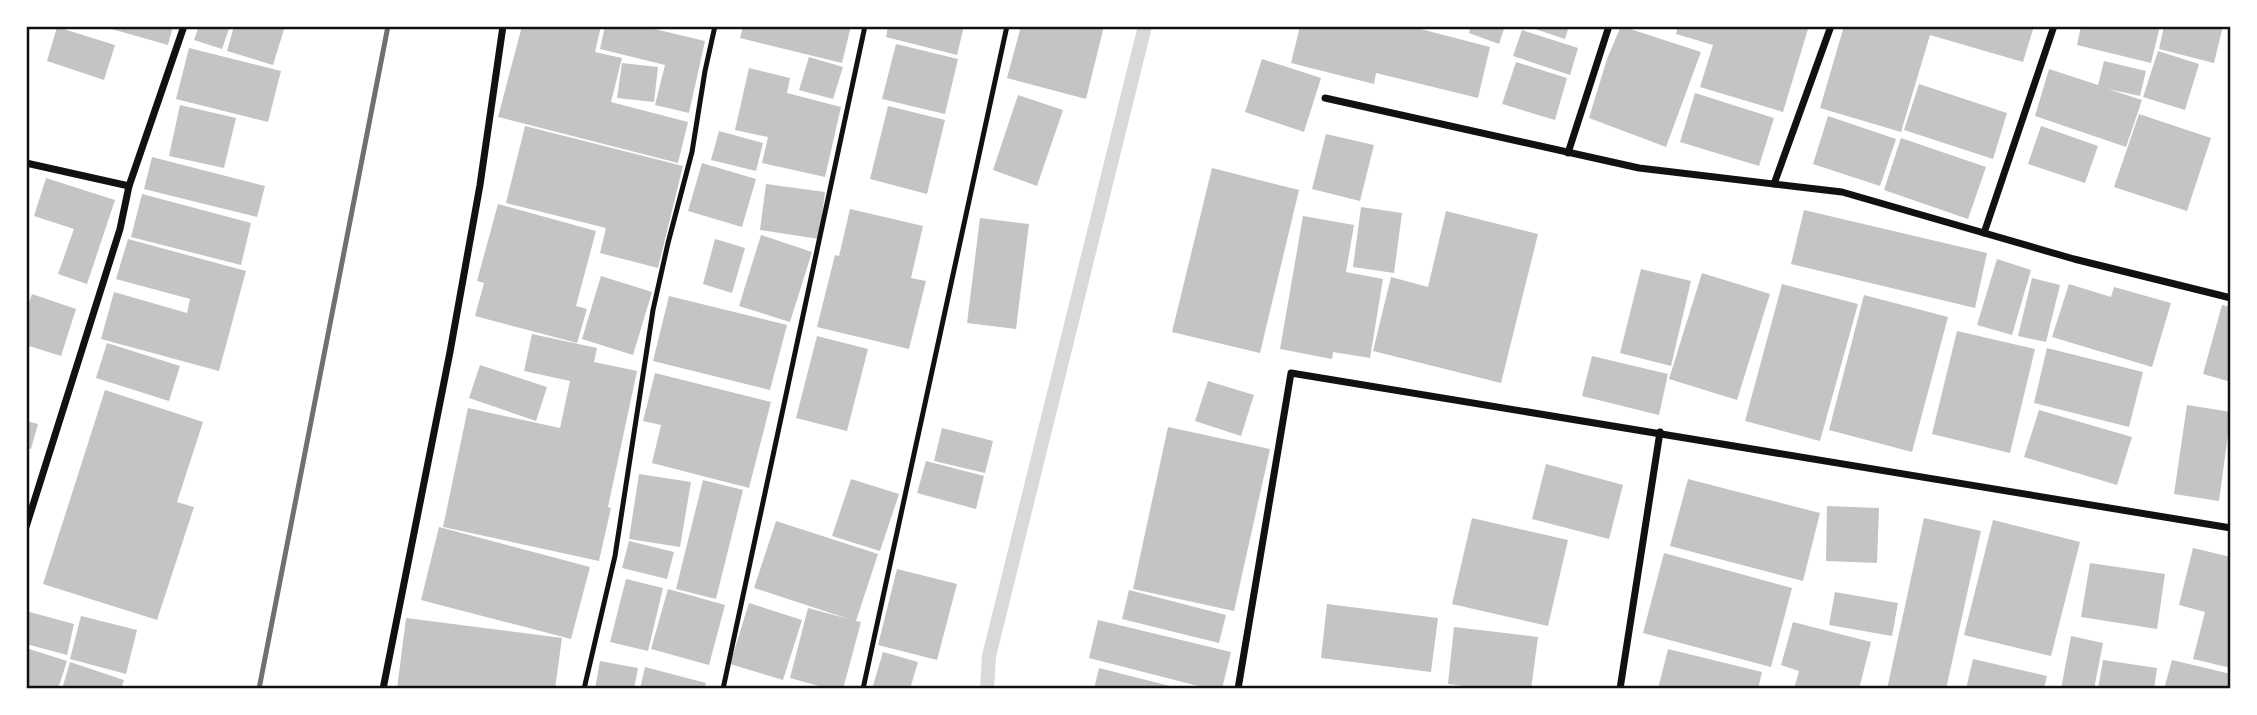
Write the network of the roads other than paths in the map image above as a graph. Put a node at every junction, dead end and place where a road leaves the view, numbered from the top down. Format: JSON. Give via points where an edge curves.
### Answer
{"nodes":[{"id":1,"x":184,"y":26,"type":"edge"},
{"id":2,"x":503,"y":26,"type":"edge"},
{"id":3,"x":715,"y":26,"type":"edge"},
{"id":4,"x":865,"y":26,"type":"edge"},
{"id":5,"x":1007,"y":26,"type":"edge"},
{"id":6,"x":1609,"y":26,"type":"edge"},
{"id":7,"x":1831,"y":26,"type":"edge"},
{"id":8,"x":2054,"y":26,"type":"edge"},
{"id":9,"x":1325,"y":98,"type":"dead end"},
{"id":10,"x":1568,"y":153,"type":"junction"},
{"id":11,"x":26,"y":163,"type":"edge"},
{"id":12,"x":1774,"y":184,"type":"junction"},
{"id":13,"x":130,"y":186,"type":"junction"},
{"id":14,"x":1984,"y":233,"type":"junction"},
{"id":15,"x":2231,"y":298,"type":"edge"},
{"id":16,"x":1660,"y":432,"type":"junction"},
{"id":17,"x":26,"y":527,"type":"edge"},
{"id":18,"x":2231,"y":528,"type":"edge"},
{"id":19,"x":383,"y":689,"type":"edge"},
{"id":20,"x":584,"y":689,"type":"edge"},
{"id":21,"x":723,"y":689,"type":"edge"},
{"id":22,"x":863,"y":689,"type":"edge"},
{"id":23,"x":1238,"y":689,"type":"edge"},
{"id":24,"x":1620,"y":689,"type":"edge"}],
"edges":[{"from":1,"to":13,"type":"street"},
{"from":2,"to":19,"type":"street","via":[[480,185]]},
{"from":3,"to":20,"type":"lane","via":[[692,152],[653,310],[615,556]]},
{"from":4,"to":21,"type":"lane"},
{"from":5,"to":22,"type":"lane"},
{"from":6,"to":10,"type":"street"},
{"from":7,"to":12,"type":"street"},
{"from":8,"to":14,"type":"street"},
{"from":9,"to":10,"type":"street"},
{"from":10,"to":12,"type":"street","via":[[1639,168]]},
{"from":11,"to":13,"type":"street"},
{"from":12,"to":14,"type":"street","via":[[1842,192]]},
{"from":13,"to":17,"type":"street"},
{"from":14,"to":15,"type":"street"},
{"from":16,"to":18,"type":"street"},
{"from":16,"to":23,"type":"street","via":[[1291,373]]},
{"from":16,"to":24,"type":"street"}]}
